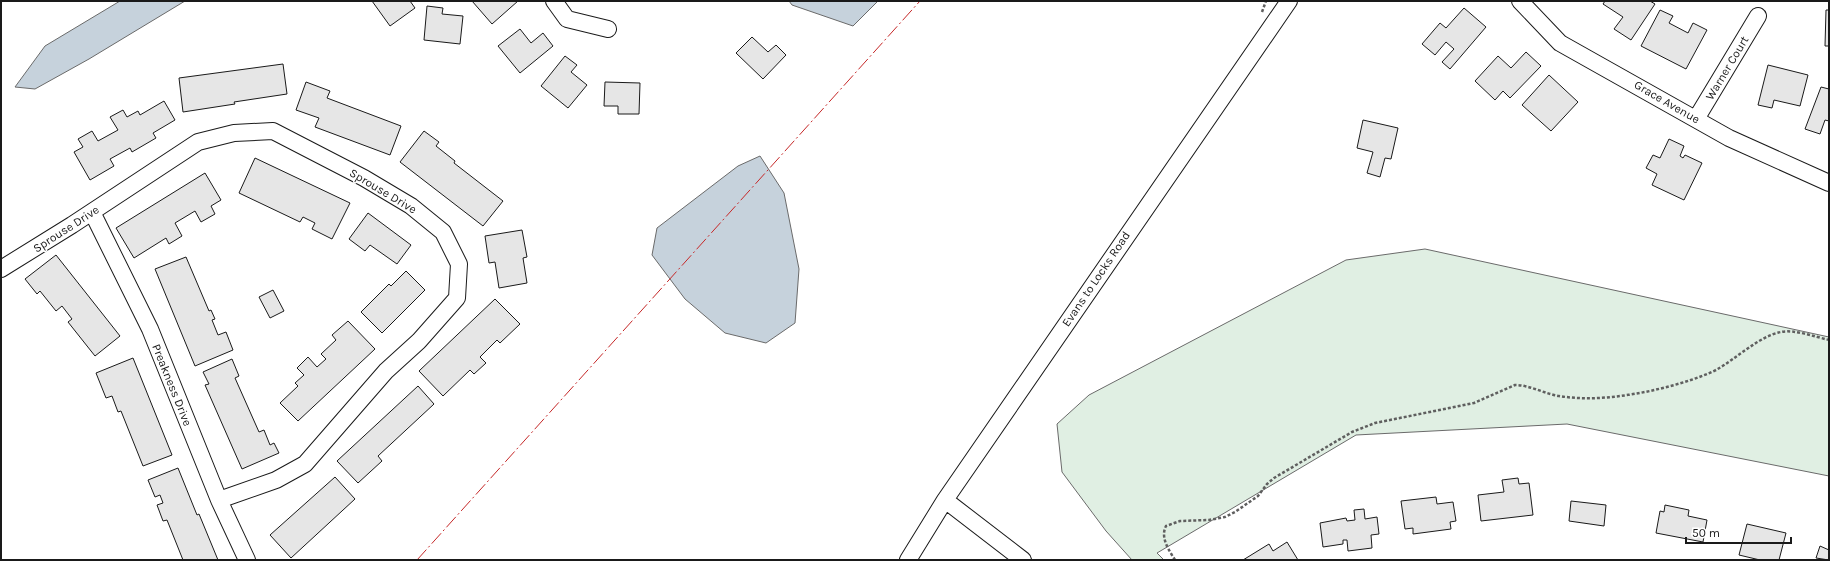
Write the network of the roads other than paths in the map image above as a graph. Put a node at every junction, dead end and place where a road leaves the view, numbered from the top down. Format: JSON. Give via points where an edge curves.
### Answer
{"nodes":[{"id":1,"x":554,"y":1,"type":"edge"},
{"id":2,"x":1289,"y":1,"type":"edge"},
{"id":3,"x":1520,"y":1,"type":"edge"},
{"id":4,"x":1758,"y":16,"type":"dead end"},
{"id":5,"x":608,"y":29,"type":"dead end"},
{"id":6,"x":1696,"y":119,"type":"junction"},
{"id":7,"x":1829,"y":183,"type":"edge"},
{"id":8,"x":92,"y":212,"type":"junction"},
{"id":9,"x":1,"y":269,"type":"edge"},
{"id":10,"x":219,"y":500,"type":"junction"},
{"id":11,"x":945,"y":500,"type":"junction"},
{"id":12,"x":247,"y":560,"type":"edge"},
{"id":13,"x":908,"y":560,"type":"edge"},
{"id":14,"x":1023,"y":560,"type":"edge"}],
"edges":[{"from":1,"to":5,"type":"street","via":[[567,19]]},
{"from":2,"to":11,"type":"street","name":"Evans to Locks Road"},
{"from":3,"to":6,"type":"street","name":"Grace Avenue","via":[[1560,43]]},
{"from":4,"to":6,"type":"street","name":"Warner Court"},
{"from":6,"to":7,"type":"street","name":"Grace Avenue","via":[[1729,138]]},
{"from":8,"to":9,"type":"street","name":"Sprouse Drive"},
{"from":8,"to":10,"type":"street","name":"Preakness Drive","via":[[150,330]]},
{"from":8,"to":10,"type":"street","name":"Sprouse Drive","via":[[198,142],[234,133],[273,131],[364,178],[411,206],[443,232],[460,264],[457,298],[419,341],[386,371],[305,464],[276,480]]},
{"from":10,"to":12,"type":"street","name":"Preakness Drive"},
{"from":11,"to":13,"type":"street","name":"Evans to Locks Road"},
{"from":11,"to":14,"type":"street"}]}
